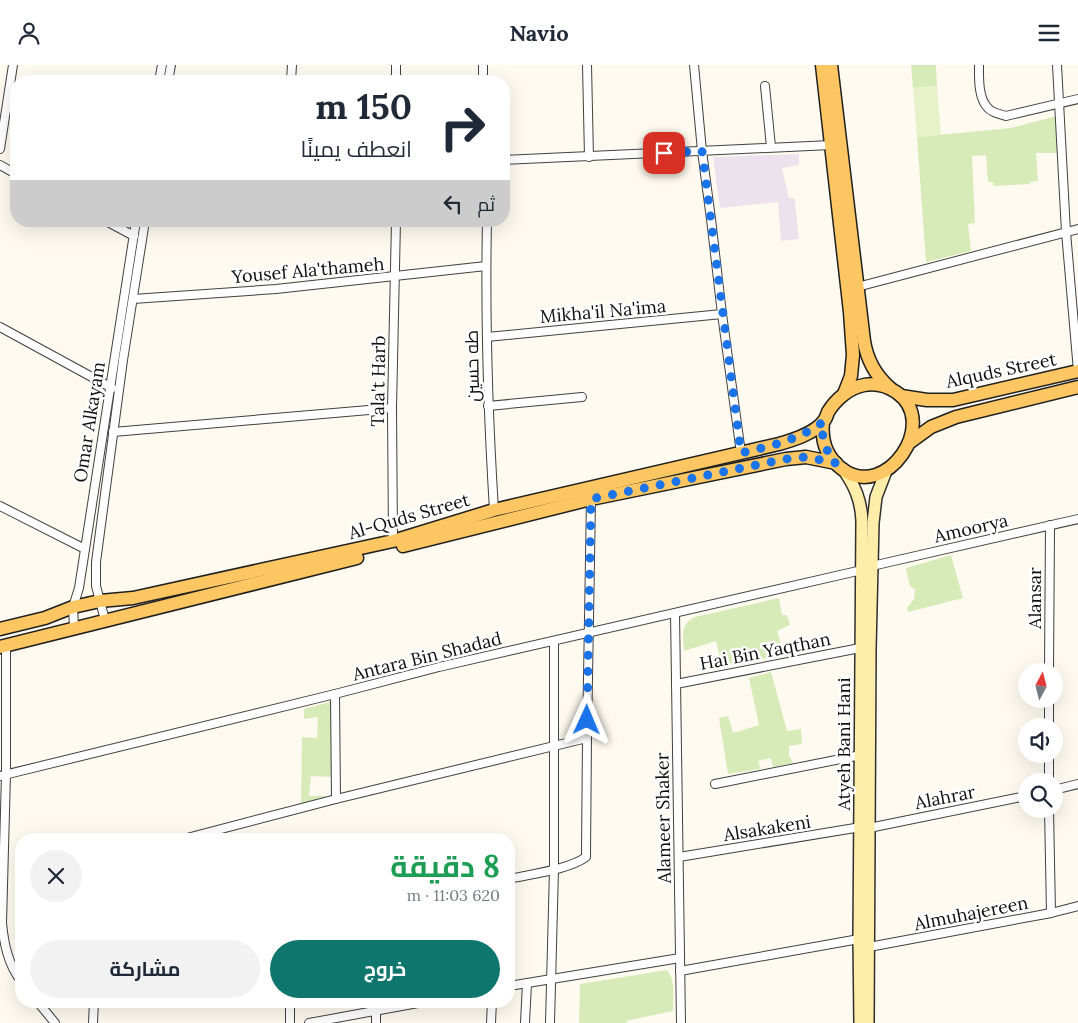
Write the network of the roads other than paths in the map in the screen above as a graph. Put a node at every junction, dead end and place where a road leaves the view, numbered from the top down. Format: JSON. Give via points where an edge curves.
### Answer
{"nodes":[{"id":1,"x":588,"y":65,"type":"edge"},
{"id":2,"x":694,"y":65,"type":"edge"},
{"id":3,"x":822,"y":65,"type":"edge"},
{"id":4,"x":831,"y":65,"type":"edge"},
{"id":5,"x":978,"y":65,"type":"edge"},
{"id":6,"x":1057,"y":65,"type":"edge"},
{"id":7,"x":10,"y":84,"type":"edge"},
{"id":8,"x":765,"y":86,"type":"dead end"},
{"id":9,"x":1078,"y":99,"type":"edge"},
{"id":10,"x":1058,"y":105,"type":"junction"},
{"id":11,"x":832,"y":145,"type":"junction"},
{"id":12,"x":771,"y":147,"type":"junction"},
{"id":13,"x":0,"y":149,"type":"edge"},
{"id":14,"x":702,"y":151,"type":"junction"},
{"id":15,"x":589,"y":157,"type":"junction"},
{"id":16,"x":510,"y":160,"type":"edge"},
{"id":17,"x":117,"y":227,"type":"edge"},
{"id":18,"x":135,"y":227,"type":"edge"},
{"id":19,"x":144,"y":227,"type":"edge"},
{"id":20,"x":396,"y":227,"type":"edge"},
{"id":21,"x":487,"y":227,"type":"edge"},
{"id":22,"x":1078,"y":229,"type":"edge"},
{"id":23,"x":1066,"y":232,"type":"junction"},
{"id":24,"x":134,"y":236,"type":"junction"},
{"id":25,"x":486,"y":266,"type":"junction"},
{"id":26,"x":394,"y":277,"type":"junction"},
{"id":27,"x":857,"y":287,"type":"junction"},
{"id":28,"x":133,"y":299,"type":"junction"},
{"id":29,"x":722,"y":314,"type":"junction"},
{"id":30,"x":0,"y":327,"type":"edge"},
{"id":31,"x":487,"y":337,"type":"junction"},
{"id":32,"x":1078,"y":371,"type":"edge"},
{"id":33,"x":110,"y":387,"type":"junction"},
{"id":34,"x":1078,"y":387,"type":"edge"},
{"id":35,"x":119,"y":390,"type":"junction"},
{"id":36,"x":897,"y":393,"type":"junction"},
{"id":37,"x":844,"y":394,"type":"junction"},
{"id":38,"x":582,"y":397,"type":"dead end"},
{"id":39,"x":488,"y":406,"type":"junction"},
{"id":40,"x":392,"y":408,"type":"junction"},
{"id":41,"x":823,"y":422,"type":"junction"},
{"id":42,"x":113,"y":432,"type":"junction"},
{"id":43,"x":910,"y":443,"type":"junction"},
{"id":44,"x":741,"y":453,"type":"junction"},
{"id":45,"x":839,"y":466,"type":"junction"},
{"id":46,"x":886,"y":471,"type":"junction"},
{"id":47,"x":591,"y":499,"type":"junction"},
{"id":48,"x":0,"y":506,"type":"edge"},
{"id":49,"x":494,"y":510,"type":"junction"},
{"id":50,"x":1078,"y":519,"type":"edge"},
{"id":51,"x":1050,"y":525,"type":"junction"},
{"id":52,"x":393,"y":541,"type":"junction"},
{"id":53,"x":85,"y":549,"type":"junction"},
{"id":54,"x":867,"y":568,"type":"junction"},
{"id":55,"x":100,"y":601,"type":"junction"},
{"id":56,"x":73,"y":607,"type":"junction"},
{"id":57,"x":674,"y":613,"type":"junction"},
{"id":58,"x":105,"y":620,"type":"junction"},
{"id":59,"x":74,"y":628,"type":"junction"},
{"id":60,"x":0,"y":629,"type":"edge"},
{"id":61,"x":588,"y":633,"type":"junction"},
{"id":62,"x":554,"y":641,"type":"junction"},
{"id":63,"x":3,"y":646,"type":"edge"},
{"id":64,"x":860,"y":648,"type":"junction"},
{"id":65,"x":1049,"y":663,"type":"edge"},
{"id":66,"x":676,"y":683,"type":"junction"},
{"id":67,"x":335,"y":694,"type":"junction"},
{"id":68,"x":587,"y":738,"type":"junction"},
{"id":69,"x":554,"y":746,"type":"junction"},
{"id":70,"x":861,"y":755,"type":"junction"},
{"id":71,"x":3,"y":775,"type":"edge"},
{"id":72,"x":715,"y":784,"type":"dead end"},
{"id":73,"x":1078,"y":784,"type":"edge"},
{"id":74,"x":1063,"y":788,"type":"edge"},
{"id":75,"x":1018,"y":798,"type":"edge"},
{"id":76,"x":336,"y":799,"type":"junction"},
{"id":77,"x":1049,"y":818,"type":"edge"},
{"id":78,"x":865,"y":828,"type":"junction"},
{"id":79,"x":206,"y":833,"type":"edge"},
{"id":80,"x":679,"y":857,"type":"junction"},
{"id":81,"x":554,"y":869,"type":"junction"},
{"id":82,"x":515,"y":878,"type":"edge"},
{"id":83,"x":1078,"y":906,"type":"edge"},
{"id":84,"x":1051,"y":913,"type":"junction"},
{"id":85,"x":859,"y":939,"type":"junction"},
{"id":86,"x":868,"y":947,"type":"junction"},
{"id":87,"x":680,"y":958,"type":"junction"},
{"id":88,"x":15,"y":971,"type":"edge"},
{"id":89,"x":680,"y":971,"type":"junction"},
{"id":90,"x":551,"y":979,"type":"junction"},
{"id":91,"x":527,"y":983,"type":"junction"},
{"id":92,"x":515,"y":985,"type":"edge"},
{"id":93,"x":43,"y":1008,"type":"edge"},
{"id":94,"x":94,"y":1008,"type":"edge"},
{"id":95,"x":290,"y":1008,"type":"edge"},
{"id":96,"x":395,"y":1008,"type":"edge"},
{"id":97,"x":492,"y":1008,"type":"edge"},
{"id":98,"x":376,"y":1012,"type":"junction"},
{"id":99,"x":55,"y":1023,"type":"edge"},
{"id":100,"x":93,"y":1023,"type":"edge"},
{"id":101,"x":290,"y":1023,"type":"edge"},
{"id":102,"x":308,"y":1023,"type":"edge"},
{"id":103,"x":376,"y":1023,"type":"edge"},
{"id":104,"x":491,"y":1023,"type":"edge"},
{"id":105,"x":525,"y":1023,"type":"edge"},
{"id":106,"x":550,"y":1023,"type":"edge"},
{"id":107,"x":682,"y":1023,"type":"edge"},
{"id":108,"x":860,"y":1023,"type":"edge"},
{"id":109,"x":868,"y":1023,"type":"edge"}],
"edges":[{"from":1,"to":15,"type":"street"},
{"from":2,"to":14,"type":"street"},
{"from":3,"to":11,"type":"main road"},
{"from":4,"to":27,"type":"main road"},
{"from":5,"to":10,"type":"street","via":[[982,97],[987,108],[995,113],[1006,116]]},
{"from":6,"to":10,"type":"street"},
{"from":7,"to":13,"type":"street"},
{"from":8,"to":12,"type":"street"},
{"from":9,"to":10,"type":"street"},
{"from":10,"to":23,"type":"street"},
{"from":11,"to":12,"type":"street"},
{"from":11,"to":37,"type":"main road","via":[[853,355],[851,376]]},
{"from":12,"to":14,"type":"street"},
{"from":14,"to":15,"type":"street"},
{"from":14,"to":29,"type":"street"},
{"from":15,"to":16,"type":"street"},
{"from":17,"to":24,"type":"street"},
{"from":18,"to":24,"type":"street","name":"Omar Alkayam"},
{"from":19,"to":28,"type":"street","name":"Omar Alkayam"},
{"from":20,"to":26,"type":"street","name":"Tala't Harb"},
{"from":21,"to":25,"type":"street","name":"طه حسين"},
{"from":22,"to":23,"type":"street"},
{"from":23,"to":27,"type":"street"},
{"from":23,"to":32,"type":"street"},
{"from":24,"to":33,"type":"street","name":"Omar Alkayam"},
{"from":25,"to":26,"type":"street","name":"Yousef Ala'thameh"},
{"from":25,"to":31,"type":"street","name":"طه حسين"},
{"from":26,"to":28,"type":"street","name":"Yousef Ala'thameh"},
{"from":26,"to":40,"type":"street","name":"Tala't Harb"},
{"from":27,"to":36,"type":"main road","via":[[866,352],[876,373]]},
{"from":28,"to":35,"type":"street","name":"Omar Alkayam"},
{"from":29,"to":31,"type":"street","name":"Mikha'il Na'ima"},
{"from":29,"to":44,"type":"street"},
{"from":30,"to":33,"type":"street"},
{"from":31,"to":39,"type":"street","name":"طه حسين"},
{"from":32,"to":36,"type":"main road","name":"Alquds Street","via":[[953,400],[927,400]]},
{"from":33,"to":35,"type":"street"},
{"from":33,"to":53,"type":"street","name":"Omar Alkayam"},
{"from":34,"to":43,"type":"main road","name":"Alquds Street","via":[[956,417],[931,427]]},
{"from":35,"to":42,"type":"street","name":"Omar Alkayam"},
{"from":36,"to":37,"type":"main road","via":[[877,385],[862,385]]},
{"from":36,"to":43,"type":"main road","via":[[909,406],[913,418]]},
{"from":37,"to":41,"type":"main road"},
{"from":38,"to":39,"type":"street"},
{"from":39,"to":49,"type":"street","name":"طه حسين"},
{"from":40,"to":42,"type":"street"},
{"from":40,"to":52,"type":"street","name":"Tala't Harb"},
{"from":41,"to":44,"type":"main road","name":"Al-Quds Street","via":[[789,441]]},
{"from":41,"to":45,"type":"main road","via":[[824,444],[828,455]]},
{"from":42,"to":55,"type":"street","name":"Omar Alkayam","via":[[96,562]]},
{"from":43,"to":46,"type":"main road"},
{"from":44,"to":49,"type":"main road","name":"Al-Quds Street"},
{"from":45,"to":46,"type":"main road","via":[[860,477]]},
{"from":45,"to":47,"type":"main road","via":[[816,458],[791,458]]},
{"from":45,"to":54,"type":"main road","name":"Atyeh Bani Hani","via":[[857,493],[861,507]]},
{"from":46,"to":54,"type":"main road","via":[[873,510]]},
{"from":47,"to":58,"type":"main road"},
{"from":47,"to":61,"type":"street"},
{"from":48,"to":53,"type":"street"},
{"from":49,"to":52,"type":"main road","name":"Al-Quds Street"},
{"from":50,"to":51,"type":"street","name":"Amoorya"},
{"from":51,"to":54,"type":"street","name":"Amoorya"},
{"from":51,"to":65,"type":"street","name":"Alansar"},
{"from":52,"to":55,"type":"main road","name":"Al-Quds Street","via":[[133,599]]},
{"from":53,"to":56,"type":"street","name":"Omar Alkayam"},
{"from":54,"to":57,"type":"street","name":"Antara Bin Shadad"},
{"from":54,"to":64,"type":"main road","name":"Atyeh Bani Hani"},
{"from":54,"to":78,"type":"main road"},
{"from":55,"to":56,"type":"main road","name":"Al-Quds Street"},
{"from":55,"to":58,"type":"street","name":"Omar Alkayam"},
{"from":56,"to":59,"type":"street","name":"Omar Alkayam"},
{"from":56,"to":60,"type":"main road","name":"Al-Quds Street","via":[[45,619]]},
{"from":57,"to":61,"type":"street","name":"Antara Bin Shadad"},
{"from":57,"to":66,"type":"street","name":"Alameer Shaker"},
{"from":58,"to":59,"type":"main road"},
{"from":59,"to":63,"type":"main road"},
{"from":61,"to":62,"type":"street","name":"Antara Bin Shadad"},
{"from":61,"to":68,"type":"street"},
{"from":62,"to":67,"type":"street","name":"Antara Bin Shadad"},
{"from":62,"to":69,"type":"street"},
{"from":63,"to":71,"type":"street"},
{"from":64,"to":66,"type":"street","name":"Hai Bin Yaqthan"},
{"from":64,"to":70,"type":"main road","name":"Atyeh Bani Hani"},
{"from":66,"to":80,"type":"street","name":"Alameer Shaker"},
{"from":67,"to":71,"type":"street","name":"Antara Bin Shadad"},
{"from":67,"to":76,"type":"street"},
{"from":68,"to":69,"type":"street"},
{"from":68,"to":81,"type":"street","via":[[586,857]]},
{"from":69,"to":76,"type":"street"},
{"from":69,"to":81,"type":"street"},
{"from":70,"to":72,"type":"street"},
{"from":70,"to":78,"type":"main road","name":"Atyeh Bani Hani"},
{"from":71,"to":88,"type":"street","via":[[3,929],[9,961]]},
{"from":73,"to":74,"type":"street"},
{"from":75,"to":78,"type":"street","name":"Alahrar"},
{"from":76,"to":79,"type":"street"},
{"from":77,"to":84,"type":"street"},
{"from":78,"to":80,"type":"street","name":"Alsakakeni"},
{"from":78,"to":85,"type":"main road","name":"Atyeh Bani Hani"},
{"from":78,"to":86,"type":"main road"},
{"from":80,"to":87,"type":"street","name":"Alameer Shaker"},
{"from":81,"to":82,"type":"street"},
{"from":81,"to":90,"type":"street"},
{"from":83,"to":84,"type":"street","name":"Almuhajereen"},
{"from":84,"to":86,"type":"street","name":"Almuhajereen"},
{"from":85,"to":89,"type":"street"},
{"from":85,"to":108,"type":"main road","name":"Atyeh Bani Hani"},
{"from":86,"to":109,"type":"main road"},
{"from":87,"to":89,"type":"street","name":"Alameer Shaker"},
{"from":87,"to":90,"type":"street"},
{"from":89,"to":107,"type":"street","name":"Alameer Shaker"},
{"from":90,"to":91,"type":"street"},
{"from":90,"to":106,"type":"street"},
{"from":91,"to":92,"type":"street"},
{"from":91,"to":105,"type":"street"},
{"from":93,"to":99,"type":"street"},
{"from":94,"to":100,"type":"street"},
{"from":95,"to":101,"type":"street"},
{"from":96,"to":98,"type":"street"},
{"from":97,"to":104,"type":"street"},
{"from":98,"to":102,"type":"street"},
{"from":98,"to":103,"type":"street"}]}
